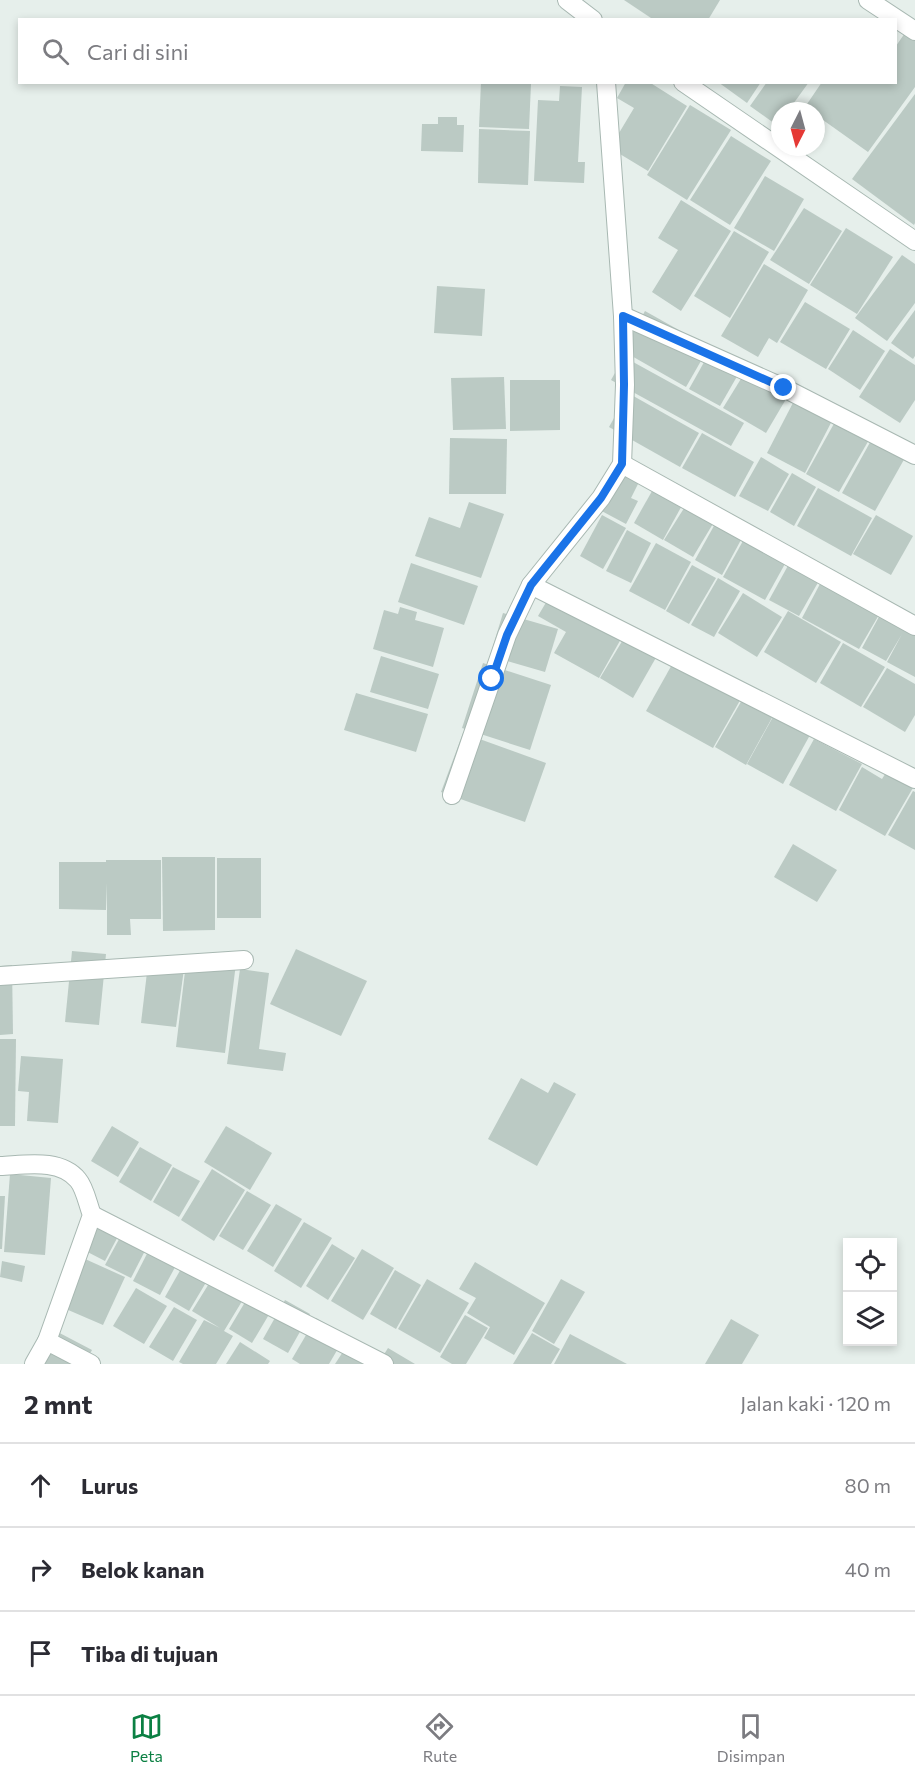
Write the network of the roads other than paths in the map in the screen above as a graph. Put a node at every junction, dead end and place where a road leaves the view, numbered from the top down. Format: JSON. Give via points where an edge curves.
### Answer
{"nodes":[{"id":1,"x":567,"y":0,"type":"edge"},
{"id":2,"x":867,"y":0,"type":"edge"},
{"id":3,"x":590,"y":18,"type":"edge"},
{"id":4,"x":895,"y":18,"type":"edge"},
{"id":5,"x":897,"y":19,"type":"edge"},
{"id":6,"x":915,"y":31,"type":"edge"},
{"id":7,"x":606,"y":84,"type":"edge"},
{"id":8,"x":687,"y":84,"type":"edge"},
{"id":9,"x":915,"y":242,"type":"edge"},
{"id":10,"x":623,"y":316,"type":"junction"},
{"id":11,"x":915,"y":455,"type":"edge"},
{"id":12,"x":622,"y":464,"type":"junction"},
{"id":13,"x":531,"y":585,"type":"junction"},
{"id":14,"x":915,"y":626,"type":"edge"},
{"id":15,"x":915,"y":780,"type":"edge"},
{"id":16,"x":452,"y":795,"type":"dead end"},
{"id":17,"x":244,"y":960,"type":"dead end"},
{"id":18,"x":0,"y":976,"type":"edge"},
{"id":19,"x":0,"y":1166,"type":"edge"},
{"id":20,"x":92,"y":1215,"type":"junction"},
{"id":21,"x":47,"y":1341,"type":"junction"},
{"id":22,"x":34,"y":1364,"type":"edge"},
{"id":23,"x":91,"y":1364,"type":"edge"},
{"id":24,"x":384,"y":1364,"type":"edge"}],
"edges":[{"from":1,"to":3,"type":"street"},
{"from":2,"to":4,"type":"street"},
{"from":5,"to":6,"type":"street"},
{"from":7,"to":10,"type":"street"},
{"from":8,"to":9,"type":"street"},
{"from":10,"to":11,"type":"street","via":[[784,388]]},
{"from":10,"to":12,"type":"street"},
{"from":12,"to":13,"type":"street","via":[[601,498]]},
{"from":12,"to":14,"type":"street"},
{"from":13,"to":15,"type":"street"},
{"from":13,"to":16,"type":"street","via":[[507,635]]},
{"from":17,"to":18,"type":"street"},
{"from":19,"to":20,"type":"street","via":[[42,1164],[63,1168],[78,1180]]},
{"from":20,"to":21,"type":"street"},
{"from":20,"to":24,"type":"street"},
{"from":21,"to":22,"type":"street"},
{"from":21,"to":23,"type":"street"}]}
